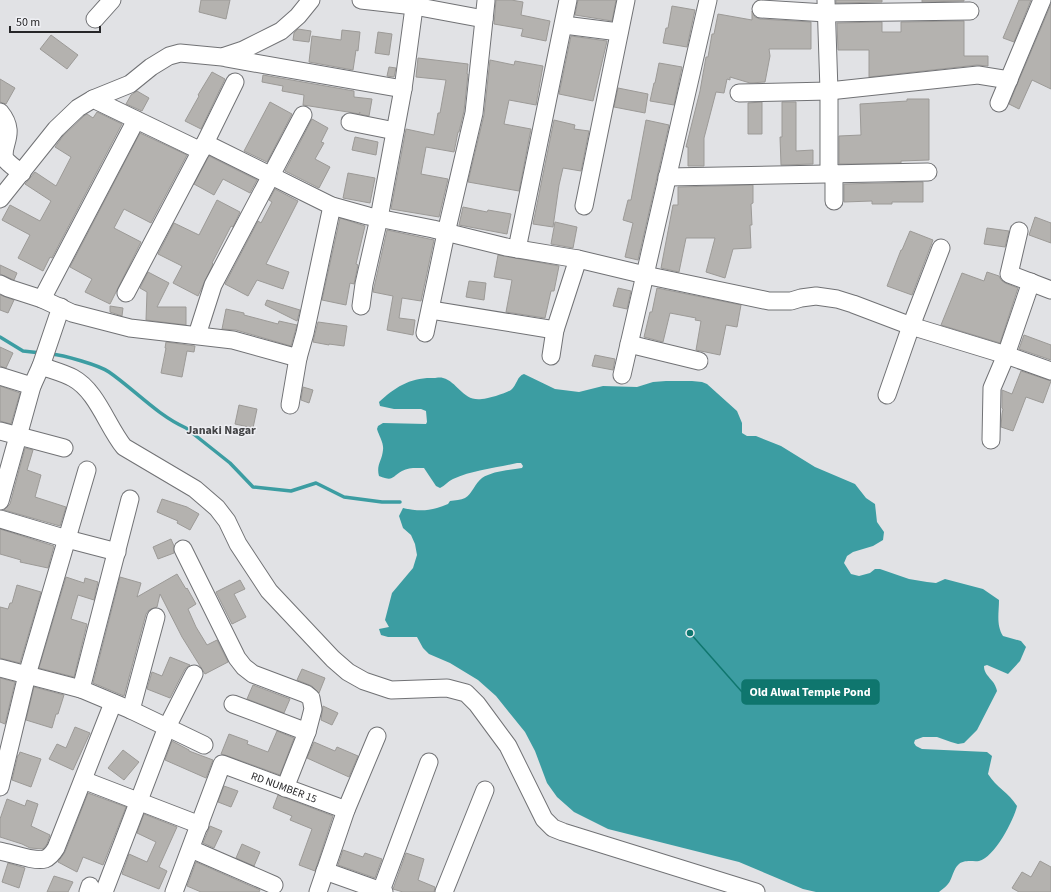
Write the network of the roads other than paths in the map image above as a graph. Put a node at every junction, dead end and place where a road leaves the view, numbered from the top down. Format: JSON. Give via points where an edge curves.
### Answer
{"nodes":[{"id":1,"x":112,"y":0,"type":"edge"},
{"id":2,"x":311,"y":0,"type":"edge"},
{"id":3,"x":361,"y":0,"type":"edge"},
{"id":4,"x":568,"y":0,"type":"edge"},
{"id":5,"x":626,"y":0,"type":"edge"},
{"id":6,"x":708,"y":0,"type":"edge"},
{"id":7,"x":1042,"y":0,"type":"edge"},
{"id":8,"x":486,"y":1,"type":"edge"},
{"id":9,"x":414,"y":3,"type":"edge"},
{"id":10,"x":826,"y":6,"type":"edge"},
{"id":11,"x":762,"y":10,"type":"dead end"},
{"id":12,"x":970,"y":11,"type":"dead end"},
{"id":13,"x":95,"y":19,"type":"dead end"},
{"id":14,"x":484,"y":19,"type":"junction"},
{"id":15,"x":564,"y":25,"type":"junction"},
{"id":16,"x":619,"y":32,"type":"junction"},
{"id":17,"x":222,"y":57,"type":"junction"},
{"id":18,"x":1009,"y":80,"type":"junction"},
{"id":19,"x":235,"y":82,"type":"dead end"},
{"id":20,"x":404,"y":89,"type":"junction"},
{"id":21,"x":829,"y":91,"type":"junction"},
{"id":22,"x":739,"y":93,"type":"dead end"},
{"id":23,"x":93,"y":99,"type":"junction"},
{"id":24,"x":999,"y":103,"type":"dead end"},
{"id":25,"x":0,"y":112,"type":"edge"},
{"id":26,"x":303,"y":115,"type":"dead end"},
{"id":27,"x":136,"y":120,"type":"junction"},
{"id":28,"x":350,"y":122,"type":"dead end"},
{"id":29,"x":396,"y":131,"type":"junction"},
{"id":30,"x":203,"y":147,"type":"junction"},
{"id":31,"x":928,"y":172,"type":"dead end"},
{"id":32,"x":22,"y":173,"type":"junction"},
{"id":33,"x":832,"y":174,"type":"junction"},
{"id":34,"x":271,"y":176,"type":"junction"},
{"id":35,"x":667,"y":177,"type":"junction"},
{"id":36,"x":0,"y":199,"type":"edge"},
{"id":37,"x":834,"y":201,"type":"dead end"},
{"id":38,"x":332,"y":206,"type":"junction"},
{"id":39,"x":584,"y":206,"type":"dead end"},
{"id":40,"x":379,"y":218,"type":"junction"},
{"id":41,"x":1019,"y":232,"type":"dead end"},
{"id":42,"x":446,"y":233,"type":"junction"},
{"id":43,"x":941,"y":248,"type":"dead end"},
{"id":44,"x":517,"y":249,"type":"junction"},
{"id":45,"x":578,"y":259,"type":"junction"},
{"id":46,"x":644,"y":275,"type":"junction"},
{"id":47,"x":1031,"y":282,"type":"junction"},
{"id":48,"x":0,"y":284,"type":"edge"},
{"id":49,"x":1051,"y":290,"type":"edge"},
{"id":50,"x":126,"y":293,"type":"dead end"},
{"id":51,"x":42,"y":299,"type":"junction"},
{"id":52,"x":361,"y":306,"type":"dead end"},
{"id":53,"x":61,"y":307,"type":"junction"},
{"id":54,"x":431,"y":310,"type":"junction"},
{"id":55,"x":911,"y":326,"type":"junction"},
{"id":56,"x":555,"y":330,"type":"junction"},
{"id":57,"x":425,"y":334,"type":"dead end"},
{"id":58,"x":197,"y":335,"type":"junction"},
{"id":59,"x":629,"y":344,"type":"junction"},
{"id":60,"x":45,"y":355,"type":"junction"},
{"id":61,"x":1006,"y":355,"type":"junction"},
{"id":62,"x":551,"y":356,"type":"dead end"},
{"id":63,"x":298,"y":358,"type":"junction"},
{"id":64,"x":699,"y":361,"type":"dead end"},
{"id":65,"x":1051,"y":371,"type":"edge"},
{"id":66,"x":622,"y":375,"type":"dead end"},
{"id":67,"x":0,"y":376,"type":"edge"},
{"id":68,"x":32,"y":386,"type":"junction"},
{"id":69,"x":887,"y":395,"type":"dead end"},
{"id":70,"x":290,"y":405,"type":"dead end"},
{"id":71,"x":0,"y":431,"type":"edge"},
{"id":72,"x":19,"y":436,"type":"junction"},
{"id":73,"x":991,"y":440,"type":"dead end"},
{"id":74,"x":64,"y":448,"type":"dead end"},
{"id":75,"x":87,"y":470,"type":"dead end"},
{"id":76,"x":130,"y":499,"type":"dead end"},
{"id":77,"x":0,"y":501,"type":"edge"},
{"id":78,"x":0,"y":519,"type":"edge"},
{"id":79,"x":67,"y":539,"type":"junction"},
{"id":80,"x":183,"y":549,"type":"dead end"},
{"id":81,"x":117,"y":552,"type":"junction"},
{"id":82,"x":156,"y":617,"type":"dead end"},
{"id":83,"x":0,"y":668,"type":"edge"},
{"id":84,"x":194,"y":674,"type":"dead end"},
{"id":85,"x":27,"y":675,"type":"junction"},
{"id":86,"x":81,"y":689,"type":"junction"},
{"id":87,"x":113,"y":703,"type":"junction"},
{"id":88,"x":233,"y":704,"type":"dead end"},
{"id":89,"x":131,"y":710,"type":"junction"},
{"id":90,"x":167,"y":727,"type":"junction"},
{"id":91,"x":307,"y":732,"type":"junction"},
{"id":92,"x":377,"y":736,"type":"dead end"},
{"id":93,"x":204,"y":745,"type":"dead end"},
{"id":94,"x":4,"y":746,"type":"edge"},
{"id":95,"x":429,"y":762,"type":"dead end"},
{"id":96,"x":83,"y":780,"type":"junction"},
{"id":97,"x":0,"y":787,"type":"edge"},
{"id":98,"x":285,"y":788,"type":"junction"},
{"id":99,"x":486,"y":790,"type":"dead end"},
{"id":100,"x":138,"y":802,"type":"junction"},
{"id":101,"x":346,"y":810,"type":"junction"},
{"id":102,"x":200,"y":825,"type":"junction"},
{"id":103,"x":191,"y":849,"type":"junction"},
{"id":104,"x":0,"y":851,"type":"edge"},
{"id":105,"x":325,"y":871,"type":"junction"},
{"id":106,"x":274,"y":885,"type":"dead end"},
{"id":107,"x":94,"y":890,"type":"edge"},
{"id":108,"x":382,"y":891,"type":"edge"},
{"id":109,"x":174,"y":892,"type":"edge"},
{"id":110,"x":318,"y":892,"type":"edge"},
{"id":111,"x":444,"y":892,"type":"edge"},
{"id":112,"x":756,"y":892,"type":"edge"}],
"edges":[{"from":1,"to":13,"type":"street"},
{"from":2,"to":17,"type":"street","via":[[281,31],[243,50]]},
{"from":3,"to":9,"type":"street"},
{"from":4,"to":15,"type":"street"},
{"from":5,"to":16,"type":"street"},
{"from":6,"to":35,"type":"street"},
{"from":7,"to":18,"type":"street"},
{"from":8,"to":14,"type":"street"},
{"from":9,"to":14,"type":"street"},
{"from":9,"to":20,"type":"street"},
{"from":10,"to":11,"type":"street"},
{"from":10,"to":12,"type":"street"},
{"from":10,"to":21,"type":"street"},
{"from":14,"to":42,"type":"street","via":[[474,113]]},
{"from":15,"to":16,"type":"street"},
{"from":15,"to":44,"type":"street"},
{"from":16,"to":39,"type":"street"},
{"from":17,"to":20,"type":"street"},
{"from":17,"to":23,"type":"street","via":[[180,53],[169,56],[130,84]]},
{"from":18,"to":21,"type":"street","via":[[978,76]]},
{"from":18,"to":24,"type":"street"},
{"from":19,"to":30,"type":"street"},
{"from":20,"to":29,"type":"street"},
{"from":21,"to":22,"type":"street"},
{"from":21,"to":33,"type":"street"},
{"from":23,"to":27,"type":"street"},
{"from":23,"to":32,"type":"street","via":[[69,115]]},
{"from":25,"to":32,"type":"street","via":[[8,127],[3,154],[6,160]]},
{"from":26,"to":34,"type":"street"},
{"from":27,"to":30,"type":"street"},
{"from":27,"to":51,"type":"street"},
{"from":28,"to":29,"type":"street"},
{"from":29,"to":40,"type":"street"},
{"from":30,"to":34,"type":"street"},
{"from":30,"to":50,"type":"street"},
{"from":31,"to":33,"type":"street"},
{"from":32,"to":36,"type":"street"},
{"from":33,"to":35,"type":"street"},
{"from":33,"to":37,"type":"street"},
{"from":34,"to":38,"type":"street"},
{"from":34,"to":58,"type":"street","via":[[213,285]]},
{"from":35,"to":46,"type":"street"},
{"from":38,"to":40,"type":"street"},
{"from":38,"to":63,"type":"street"},
{"from":40,"to":42,"type":"street"},
{"from":40,"to":52,"type":"street"},
{"from":41,"to":47,"type":"street","via":[[1009,274]]},
{"from":42,"to":44,"type":"street"},
{"from":42,"to":54,"type":"street"},
{"from":43,"to":55,"type":"street"},
{"from":44,"to":45,"type":"street"},
{"from":45,"to":46,"type":"street"},
{"from":45,"to":56,"type":"street"},
{"from":46,"to":55,"type":"street","via":[[769,301],[791,301],[816,296],[837,300]]},
{"from":46,"to":59,"type":"street"},
{"from":47,"to":49,"type":"street"},
{"from":47,"to":61,"type":"street"},
{"from":48,"to":51,"type":"street"},
{"from":51,"to":53,"type":"street"},
{"from":53,"to":58,"type":"street","via":[[72,313],[130,328]]},
{"from":53,"to":60,"type":"street"},
{"from":54,"to":56,"type":"street"},
{"from":54,"to":57,"type":"street"},
{"from":55,"to":61,"type":"street"},
{"from":55,"to":69,"type":"street"},
{"from":56,"to":62,"type":"street"},
{"from":58,"to":63,"type":"street","via":[[233,340]]},
{"from":59,"to":64,"type":"street"},
{"from":59,"to":66,"type":"street"},
{"from":60,"to":68,"type":"street"},
{"from":60,"to":112,"type":"street","via":[[90,392],[124,447],[195,489],[217,508],[269,591],[332,659],[348,672],[364,681],[391,690],[447,688],[466,693],[508,746],[544,819],[553,828],[603,846]]},
{"from":61,"to":65,"type":"street"},
{"from":61,"to":73,"type":"street","via":[[992,388]]},
{"from":63,"to":70,"type":"street"},
{"from":67,"to":68,"type":"street"},
{"from":68,"to":72,"type":"street"},
{"from":71,"to":72,"type":"street"},
{"from":72,"to":74,"type":"street"},
{"from":72,"to":77,"type":"street"},
{"from":75,"to":79,"type":"street"},
{"from":76,"to":81,"type":"street"},
{"from":78,"to":79,"type":"street"},
{"from":79,"to":81,"type":"street"},
{"from":79,"to":85,"type":"street"},
{"from":80,"to":91,"type":"street","via":[[237,658],[244,667],[253,674],[311,698],[313,709]]},
{"from":81,"to":86,"type":"street"},
{"from":82,"to":89,"type":"street"},
{"from":83,"to":85,"type":"street"},
{"from":84,"to":90,"type":"street"},
{"from":85,"to":86,"type":"street"},
{"from":85,"to":94,"type":"street"},
{"from":86,"to":87,"type":"street"},
{"from":87,"to":89,"type":"street"},
{"from":87,"to":96,"type":"street"},
{"from":88,"to":91,"type":"street"},
{"from":89,"to":90,"type":"street"},
{"from":90,"to":93,"type":"street"},
{"from":90,"to":100,"type":"street"},
{"from":91,"to":98,"type":"street"},
{"from":92,"to":101,"type":"street"},
{"from":94,"to":97,"type":"street"},
{"from":95,"to":108,"type":"street"},
{"from":96,"to":100,"type":"street"},
{"from":96,"to":104,"type":"street","via":[[52,855],[39,860]]},
{"from":98,"to":101,"type":"street","name":"RD NUMBER 15"},
{"from":98,"to":102,"type":"street","name":"RD NUMBER 15","via":[[222,764]]},
{"from":99,"to":111,"type":"street"},
{"from":100,"to":102,"type":"street"},
{"from":100,"to":107,"type":"street"},
{"from":101,"to":105,"type":"street"},
{"from":102,"to":103,"type":"street"},
{"from":103,"to":106,"type":"street"},
{"from":103,"to":109,"type":"street"},
{"from":105,"to":108,"type":"street"},
{"from":105,"to":110,"type":"street"}]}
